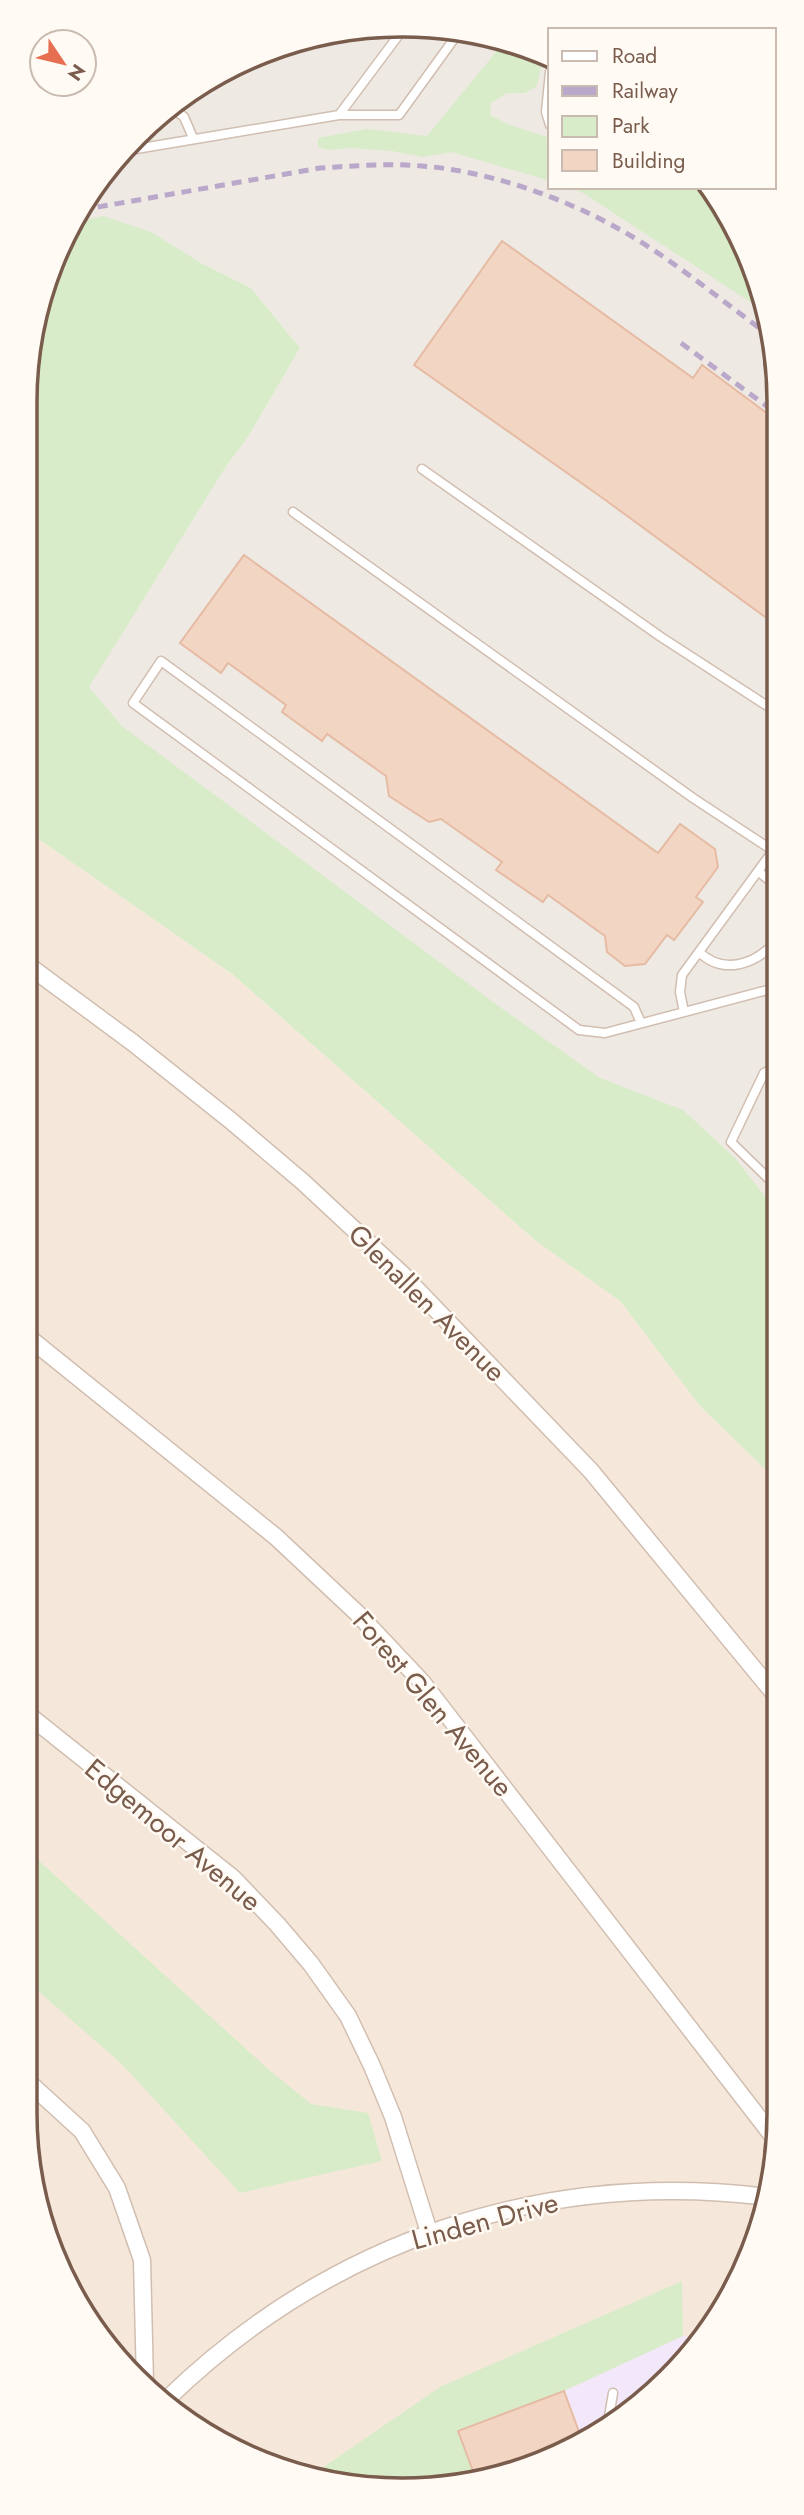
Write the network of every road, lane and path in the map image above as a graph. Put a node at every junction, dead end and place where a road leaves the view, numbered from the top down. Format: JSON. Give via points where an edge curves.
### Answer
{"nodes":[{"id":1,"x":397,"y":37,"type":"edge"},
{"id":2,"x":453,"y":40,"type":"edge"},
{"id":3,"x":548,"y":92,"type":"edge"},
{"id":4,"x":179,"y":113,"type":"edge"},
{"id":5,"x":339,"y":115,"type":"junction"},
{"id":6,"x":548,"y":118,"type":"edge"},
{"id":7,"x":193,"y":138,"type":"junction"},
{"id":8,"x":140,"y":148,"type":"edge"},
{"id":9,"x":422,"y":469,"type":"dead end"},
{"id":10,"x":293,"y":512,"type":"dead end"},
{"id":11,"x":767,"y":707,"type":"edge"},
{"id":12,"x":767,"y":847,"type":"edge"},
{"id":13,"x":767,"y":861,"type":"edge"},
{"id":14,"x":759,"y":872,"type":"junction"},
{"id":15,"x":767,"y":878,"type":"edge"},
{"id":16,"x":767,"y":951,"type":"edge"},
{"id":17,"x":699,"y":952,"type":"junction"},
{"id":18,"x":37,"y":972,"type":"edge"},
{"id":19,"x":767,"y":990,"type":"edge"},
{"id":20,"x":684,"y":1012,"type":"junction"},
{"id":21,"x":641,"y":1023,"type":"junction"},
{"id":22,"x":767,"y":1072,"type":"edge"},
{"id":23,"x":767,"y":1177,"type":"edge"},
{"id":24,"x":37,"y":1344,"type":"edge"},
{"id":25,"x":767,"y":1685,"type":"edge"},
{"id":26,"x":37,"y":1722,"type":"edge"},
{"id":27,"x":37,"y":2090,"type":"edge"},
{"id":28,"x":766,"y":2128,"type":"edge"},
{"id":29,"x":758,"y":2196,"type":"edge"},
{"id":30,"x":429,"y":2232,"type":"junction"},
{"id":31,"x":145,"y":2372,"type":"edge"},
{"id":32,"x":613,"y":2393,"type":"dead end"},
{"id":33,"x":171,"y":2396,"type":"edge"},
{"id":34,"x":610,"y":2414,"type":"edge"}],
"edges":[{"from":1,"to":5,"type":"lane"},
{"from":2,"to":5,"type":"lane","via":[[399,115]]},
{"from":3,"to":6,"type":"lane"},
{"from":4,"to":7,"type":"lane"},
{"from":5,"to":7,"type":"lane"},
{"from":7,"to":8,"type":"lane"},
{"from":9,"to":11,"type":"lane"},
{"from":10,"to":12,"type":"lane"},
{"from":13,"to":14,"type":"lane"},
{"from":14,"to":15,"type":"lane"},
{"from":14,"to":17,"type":"lane"},
{"from":16,"to":17,"type":"lane","via":[[738,965],[712,962]]},
{"from":17,"to":20,"type":"lane","via":[[682,975]]},
{"from":18,"to":25,"type":"street","name":"Glenallen Avenue","via":[[230,1120],[402,1274],[591,1471]]},
{"from":19,"to":20,"type":"lane"},
{"from":20,"to":21,"type":"lane"},
{"from":21,"to":21,"type":"lane","via":[[605,1033],[579,1030],[133,703],[161,662],[634,1007]]},
{"from":22,"to":23,"type":"lane","via":[[732,1142]]},
{"from":24,"to":28,"type":"street","name":"Forest Glen Avenue","via":[[276,1536],[412,1672]]},
{"from":26,"to":30,"type":"street","name":"Edgemoor Avenue","via":[[233,1878],[311,1964],[348,2016],[372,2066]]},
{"from":27,"to":31,"type":"street","via":[[82,2131],[117,2188],[142,2260]]},
{"from":29,"to":30,"type":"street","name":"Linden Drive","via":[[724,2191],[589,2195],[530,2205]]},
{"from":30,"to":33,"type":"street","name":"Linden Drive","via":[[334,2275],[281,2307]]},
{"from":32,"to":34,"type":"lane"}]}
